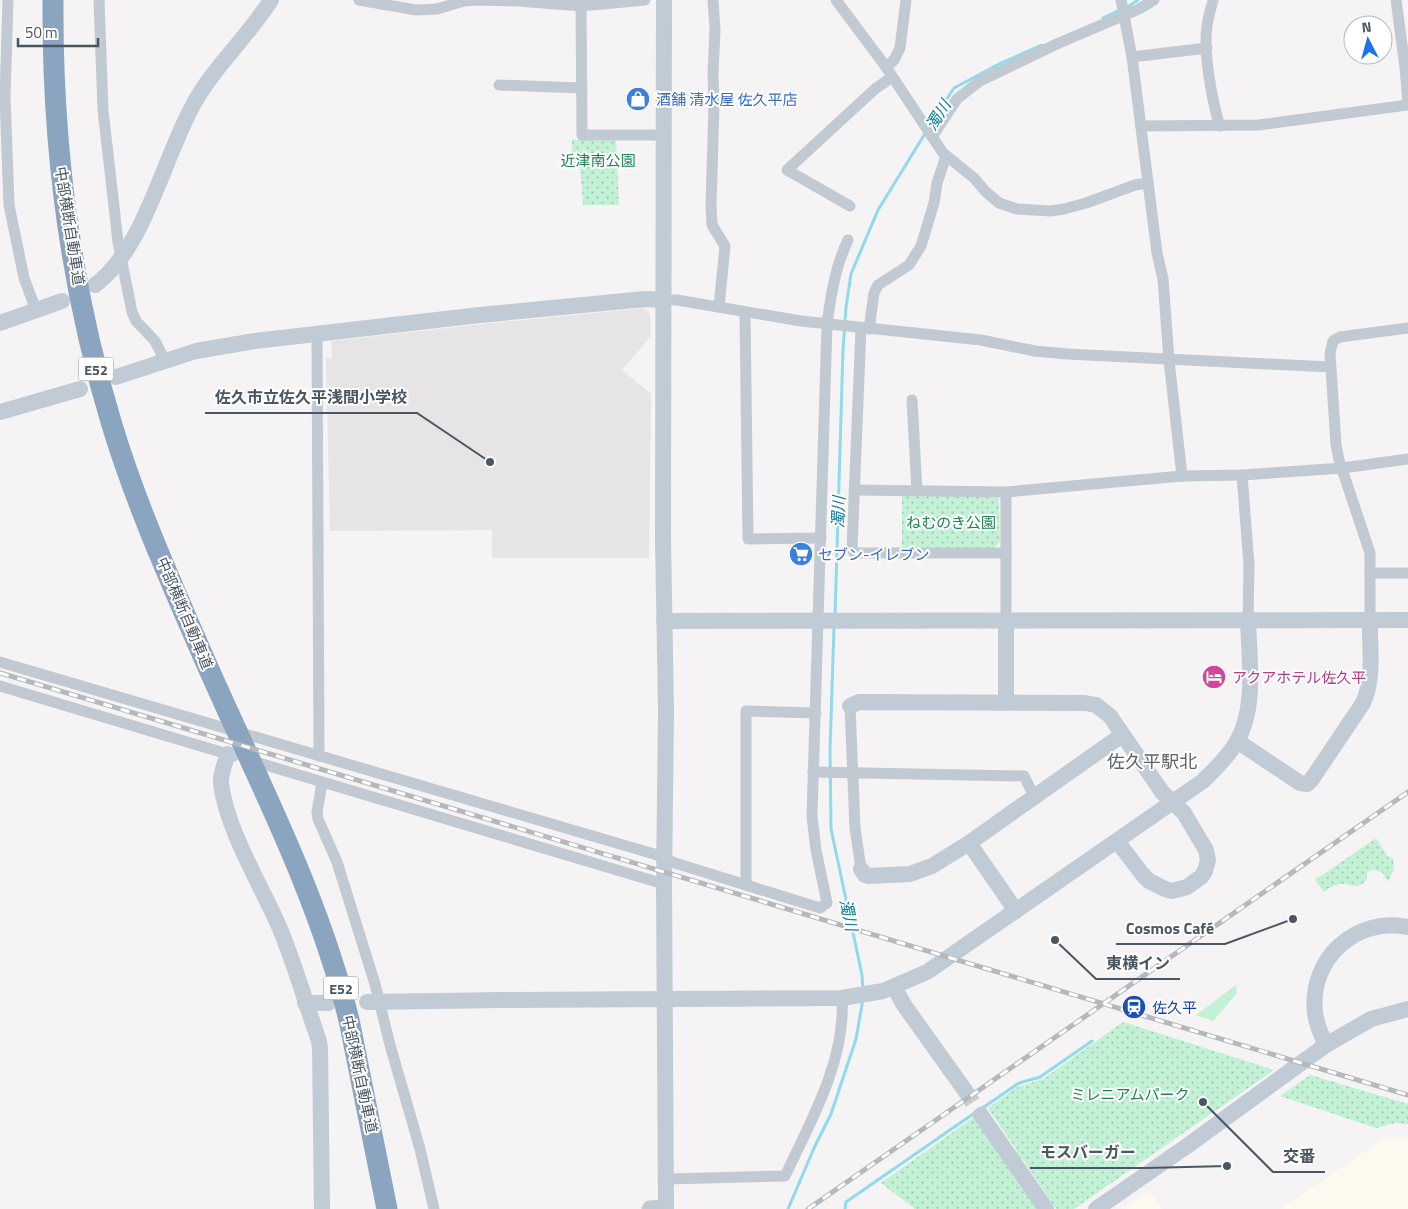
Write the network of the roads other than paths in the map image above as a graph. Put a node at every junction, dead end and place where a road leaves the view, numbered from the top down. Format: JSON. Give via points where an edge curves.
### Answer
{"nodes":[{"id":1,"x":8,"y":0,"type":"edge"},
{"id":2,"x":53,"y":0,"type":"edge"},
{"id":3,"x":99,"y":0,"type":"edge"},
{"id":4,"x":271,"y":0,"type":"edge"},
{"id":5,"x":359,"y":0,"type":"edge"},
{"id":6,"x":645,"y":0,"type":"edge"},
{"id":7,"x":664,"y":0,"type":"edge"},
{"id":8,"x":713,"y":0,"type":"edge"},
{"id":9,"x":836,"y":0,"type":"edge"},
{"id":10,"x":906,"y":0,"type":"edge"},
{"id":11,"x":1121,"y":0,"type":"edge"},
{"id":12,"x":1154,"y":0,"type":"edge"},
{"id":13,"x":1213,"y":0,"type":"edge"},
{"id":14,"x":1396,"y":0,"type":"edge"},
{"id":15,"x":581,"y":3,"type":"edge"},
{"id":16,"x":1124,"y":14,"type":"junction"},
{"id":17,"x":1207,"y":48,"type":"junction"},
{"id":18,"x":1132,"y":57,"type":"junction"},
{"id":19,"x":1407,"y":66,"type":"edge"},
{"id":20,"x":886,"y":67,"type":"junction"},
{"id":21,"x":892,"y":77,"type":"junction"},
{"id":22,"x":500,"y":85,"type":"dead end"},
{"id":23,"x":582,"y":88,"type":"junction"},
{"id":24,"x":1408,"y":104,"type":"edge"},
{"id":25,"x":3,"y":124,"type":"edge"},
{"id":26,"x":1141,"y":126,"type":"junction"},
{"id":27,"x":1220,"y":126,"type":"junction"},
{"id":28,"x":665,"y":135,"type":"junction"},
{"id":29,"x":931,"y":135,"type":"junction"},
{"id":30,"x":946,"y":156,"type":"junction"},
{"id":31,"x":1148,"y":183,"type":"junction"},
{"id":32,"x":850,"y":206,"type":"dead end"},
{"id":33,"x":848,"y":240,"type":"dead end"},
{"id":34,"x":122,"y":259,"type":"junction"},
{"id":35,"x":95,"y":285,"type":"dead end"},
{"id":36,"x":664,"y":300,"type":"junction"},
{"id":37,"x":62,"y":302,"type":"dead end"},
{"id":38,"x":718,"y":307,"type":"junction"},
{"id":39,"x":36,"y":310,"type":"junction"},
{"id":40,"x":745,"y":312,"type":"junction"},
{"id":41,"x":0,"y":322,"type":"edge"},
{"id":42,"x":829,"y":324,"type":"junction"},
{"id":43,"x":860,"y":328,"type":"junction"},
{"id":44,"x":1408,"y":328,"type":"edge"},
{"id":45,"x":317,"y":334,"type":"junction"},
{"id":46,"x":1169,"y":360,"type":"junction"},
{"id":47,"x":164,"y":361,"type":"junction"},
{"id":48,"x":1330,"y":367,"type":"junction"},
{"id":49,"x":116,"y":376,"type":"dead end"},
{"id":50,"x":80,"y":389,"type":"dead end"},
{"id":51,"x":912,"y":400,"type":"dead end"},
{"id":52,"x":0,"y":412,"type":"edge"},
{"id":53,"x":1408,"y":459,"type":"edge"},
{"id":54,"x":1342,"y":468,"type":"junction"},
{"id":55,"x":1242,"y":475,"type":"junction"},
{"id":56,"x":1182,"y":476,"type":"junction"},
{"id":57,"x":854,"y":490,"type":"junction"},
{"id":58,"x":917,"y":491,"type":"junction"},
{"id":59,"x":1006,"y":492,"type":"junction"},
{"id":60,"x":820,"y":538,"type":"junction"},
{"id":61,"x":1006,"y":553,"type":"junction"},
{"id":62,"x":1370,"y":573,"type":"junction"},
{"id":63,"x":1408,"y":573,"type":"edge"},
{"id":64,"x":1370,"y":619,"type":"junction"},
{"id":65,"x":822,"y":620,"type":"junction"},
{"id":66,"x":1248,"y":620,"type":"junction"},
{"id":67,"x":1408,"y":620,"type":"edge"},
{"id":68,"x":664,"y":621,"type":"junction"},
{"id":69,"x":1006,"y":621,"type":"junction"},
{"id":70,"x":0,"y":662,"type":"edge"},
{"id":71,"x":0,"y":686,"type":"edge"},
{"id":72,"x":1006,"y":702,"type":"junction"},
{"id":73,"x":850,"y":706,"type":"joint"},
{"id":74,"x":816,"y":713,"type":"junction"},
{"id":75,"x":1122,"y":735,"type":"junction"},
{"id":76,"x":1237,"y":741,"type":"junction"},
{"id":77,"x":228,"y":754,"type":"junction"},
{"id":78,"x":319,"y":756,"type":"junction"},
{"id":79,"x":816,"y":773,"type":"junction"},
{"id":80,"x":852,"y":774,"type":"junction"},
{"id":81,"x":322,"y":783,"type":"junction"},
{"id":82,"x":1034,"y":796,"type":"junction"},
{"id":83,"x":1172,"y":803,"type":"junction"},
{"id":84,"x":1117,"y":842,"type":"junction"},
{"id":85,"x":969,"y":843,"type":"junction"},
{"id":86,"x":665,"y":859,"type":"junction"},
{"id":87,"x":861,"y":869,"type":"joint"},
{"id":88,"x":664,"y":884,"type":"junction"},
{"id":89,"x":746,"y":885,"type":"junction"},
{"id":90,"x":1016,"y":911,"type":"junction"},
{"id":91,"x":1408,"y":927,"type":"edge"},
{"id":92,"x":894,"y":987,"type":"junction"},
{"id":93,"x":847,"y":997,"type":"junction"},
{"id":94,"x":666,"y":998,"type":"junction"},
{"id":95,"x":373,"y":1002,"type":"junction"},
{"id":96,"x":305,"y":1003,"type":"junction"},
{"id":97,"x":328,"y":1003,"type":"dead end"},
{"id":98,"x":1408,"y":1009,"type":"edge"},
{"id":99,"x":1326,"y":1045,"type":"junction"},
{"id":100,"x":964,"y":1089,"type":"tunnel mouth"},
{"id":101,"x":981,"y":1115,"type":"tunnel mouth"},
{"id":102,"x":666,"y":1179,"type":"junction"},
{"id":103,"x":666,"y":1207,"type":"edge"},
{"id":104,"x":322,"y":1209,"type":"edge"},
{"id":105,"x":387,"y":1209,"type":"edge"},
{"id":106,"x":434,"y":1209,"type":"edge"},
{"id":107,"x":647,"y":1209,"type":"edge"},
{"id":108,"x":1046,"y":1209,"type":"edge"},
{"id":109,"x":1096,"y":1209,"type":"edge"}],
"edges":[{"from":1,"to":25,"type":"street"},
{"from":2,"to":105,"type":"highway","name":"中部横断自動車道","number":"E52","via":[[53,64],[62,187],[96,371],[155,544],[309,895],[343,995]]},
{"from":3,"to":34,"type":"street","via":[[103,110]]},
{"from":4,"to":34,"type":"street","via":[[213,74],[192,107]]},
{"from":5,"to":15,"type":"street","via":[[416,10],[476,0]]},
{"from":6,"to":15,"type":"street"},
{"from":7,"to":28,"type":"street"},
{"from":8,"to":38,"type":"street","via":[[711,206],[712,225],[725,246]]},
{"from":9,"to":20,"type":"street"},
{"from":10,"to":20,"type":"street","via":[[900,48]]},
{"from":11,"to":16,"type":"street"},
{"from":12,"to":16,"type":"street"},
{"from":13,"to":17,"type":"street","via":[[1206,28]]},
{"from":14,"to":19,"type":"street"},
{"from":15,"to":23,"type":"street"},
{"from":16,"to":18,"type":"street"},
{"from":16,"to":29,"type":"street","via":[[980,80],[957,99]]},
{"from":17,"to":18,"type":"street"},
{"from":17,"to":27,"type":"street"},
{"from":18,"to":26,"type":"street"},
{"from":19,"to":24,"type":"street"},
{"from":20,"to":21,"type":"street"},
{"from":21,"to":29,"type":"street"},
{"from":21,"to":32,"type":"street","via":[[787,170]]},
{"from":22,"to":23,"type":"street"},
{"from":23,"to":28,"type":"street","via":[[582,134]]},
{"from":24,"to":27,"type":"street","via":[[1259,125]]},
{"from":25,"to":39,"type":"street","via":[[13,228],[24,278]]},
{"from":26,"to":27,"type":"street"},
{"from":26,"to":31,"type":"street"},
{"from":28,"to":36,"type":"street"},
{"from":29,"to":30,"type":"street"},
{"from":30,"to":31,"type":"street","via":[[999,203],[1017,209],[1064,209]]},
{"from":30,"to":43,"type":"street","via":[[921,246],[908,265],[878,285]]},
{"from":31,"to":46,"type":"street","via":[[1163,280]]},
{"from":33,"to":42,"type":"street","via":[[831,292]]},
{"from":34,"to":35,"type":"street"},
{"from":34,"to":47,"type":"street","via":[[132,312],[155,341]]},
{"from":36,"to":38,"type":"street"},
{"from":36,"to":45,"type":"street","via":[[645,299],[480,315]]},
{"from":36,"to":68,"type":"street"},
{"from":37,"to":39,"type":"street"},
{"from":38,"to":40,"type":"street"},
{"from":39,"to":41,"type":"street"},
{"from":40,"to":42,"type":"street"},
{"from":40,"to":60,"type":"street","via":[[748,539]]},
{"from":42,"to":43,"type":"street"},
{"from":42,"to":60,"type":"street"},
{"from":43,"to":46,"type":"street","via":[[981,340],[1035,351]]},
{"from":43,"to":57,"type":"street"},
{"from":44,"to":48,"type":"street","via":[[1336,339],[1331,346]]},
{"from":45,"to":47,"type":"street","via":[[227,345]]},
{"from":45,"to":78,"type":"street"},
{"from":46,"to":48,"type":"street"},
{"from":46,"to":56,"type":"street"},
{"from":47,"to":49,"type":"street"},
{"from":48,"to":54,"type":"street","via":[[1336,445]]},
{"from":50,"to":52,"type":"street"},
{"from":51,"to":58,"type":"street"},
{"from":53,"to":54,"type":"street"},
{"from":54,"to":55,"type":"street"},
{"from":54,"to":62,"type":"street","via":[[1368,542]]},
{"from":55,"to":56,"type":"street"},
{"from":55,"to":66,"type":"street","via":[[1249,565]]},
{"from":56,"to":59,"type":"street"},
{"from":57,"to":58,"type":"street"},
{"from":57,"to":61,"type":"street","via":[[854,553]]},
{"from":58,"to":59,"type":"street"},
{"from":59,"to":61,"type":"street"},
{"from":60,"to":65,"type":"street"},
{"from":61,"to":69,"type":"street"},
{"from":62,"to":63,"type":"street"},
{"from":62,"to":64,"type":"street"},
{"from":64,"to":66,"type":"street"},
{"from":64,"to":67,"type":"street"},
{"from":64,"to":76,"type":"street","via":[[1370,678],[1364,703],[1307,784],[1300,783]]},
{"from":65,"to":68,"type":"street"},
{"from":65,"to":69,"type":"street"},
{"from":65,"to":74,"type":"street"},
{"from":66,"to":69,"type":"street"},
{"from":66,"to":76,"type":"street","via":[[1249,693]]},
{"from":68,"to":86,"type":"street"},
{"from":69,"to":72,"type":"street"},
{"from":70,"to":78,"type":"street"},
{"from":71,"to":77,"type":"street"},
{"from":72,"to":73,"type":"street","via":[[859,702]]},
{"from":72,"to":75,"type":"street","via":[[1096,704],[1110,716]]},
{"from":73,"to":80,"type":"street"},
{"from":74,"to":79,"type":"street"},
{"from":74,"to":89,"type":"street","via":[[746,711]]},
{"from":75,"to":82,"type":"street"},
{"from":75,"to":83,"type":"street"},
{"from":76,"to":83,"type":"street","via":[[1215,770]]},
{"from":77,"to":81,"type":"street"},
{"from":77,"to":96,"type":"street","via":[[221,784],[230,819],[277,922]]},
{"from":78,"to":86,"type":"street"},
{"from":79,"to":80,"type":"street"},
{"from":79,"to":89,"type":"street","via":[[813,833],[828,903],[820,908]]},
{"from":80,"to":82,"type":"street","via":[[1024,776]]},
{"from":80,"to":87,"type":"street","via":[[854,828]]},
{"from":81,"to":88,"type":"street"},
{"from":81,"to":95,"type":"street","via":[[318,819],[338,862],[376,984]]},
{"from":82,"to":85,"type":"street"},
{"from":83,"to":84,"type":"street"},
{"from":83,"to":84,"type":"street","via":[[1184,813],[1208,855],[1201,877],[1179,890],[1165,889],[1149,881]]},
{"from":84,"to":90,"type":"street"},
{"from":85,"to":87,"type":"street","via":[[932,866],[910,874],[868,876]]},
{"from":85,"to":90,"type":"street"},
{"from":86,"to":88,"type":"street"},
{"from":86,"to":89,"type":"street"},
{"from":88,"to":94,"type":"street"},
{"from":90,"to":92,"type":"street","via":[[927,972]]},
{"from":91,"to":99,"type":"street","via":[[1380,926],[1360,931],[1330,955],[1317,984],[1315,1001],[1316,1021]]},
{"from":92,"to":93,"type":"street"},
{"from":92,"to":100,"type":"street"},
{"from":93,"to":94,"type":"street"},
{"from":93,"to":102,"type":"street","via":[[828,1079],[785,1176]]},
{"from":94,"to":95,"type":"street"},
{"from":94,"to":102,"type":"street"},
{"from":95,"to":106,"type":"street","via":[[390,1045]]},
{"from":96,"to":97,"type":"street"},
{"from":96,"to":104,"type":"street","via":[[320,1048]]},
{"from":98,"to":99,"type":"street","via":[[1371,1019]]},
{"from":99,"to":109,"type":"street"},
{"from":101,"to":108,"type":"street"},
{"from":102,"to":103,"type":"street"},
{"from":103,"to":107,"type":"street","via":[[649,1206]]}]}
